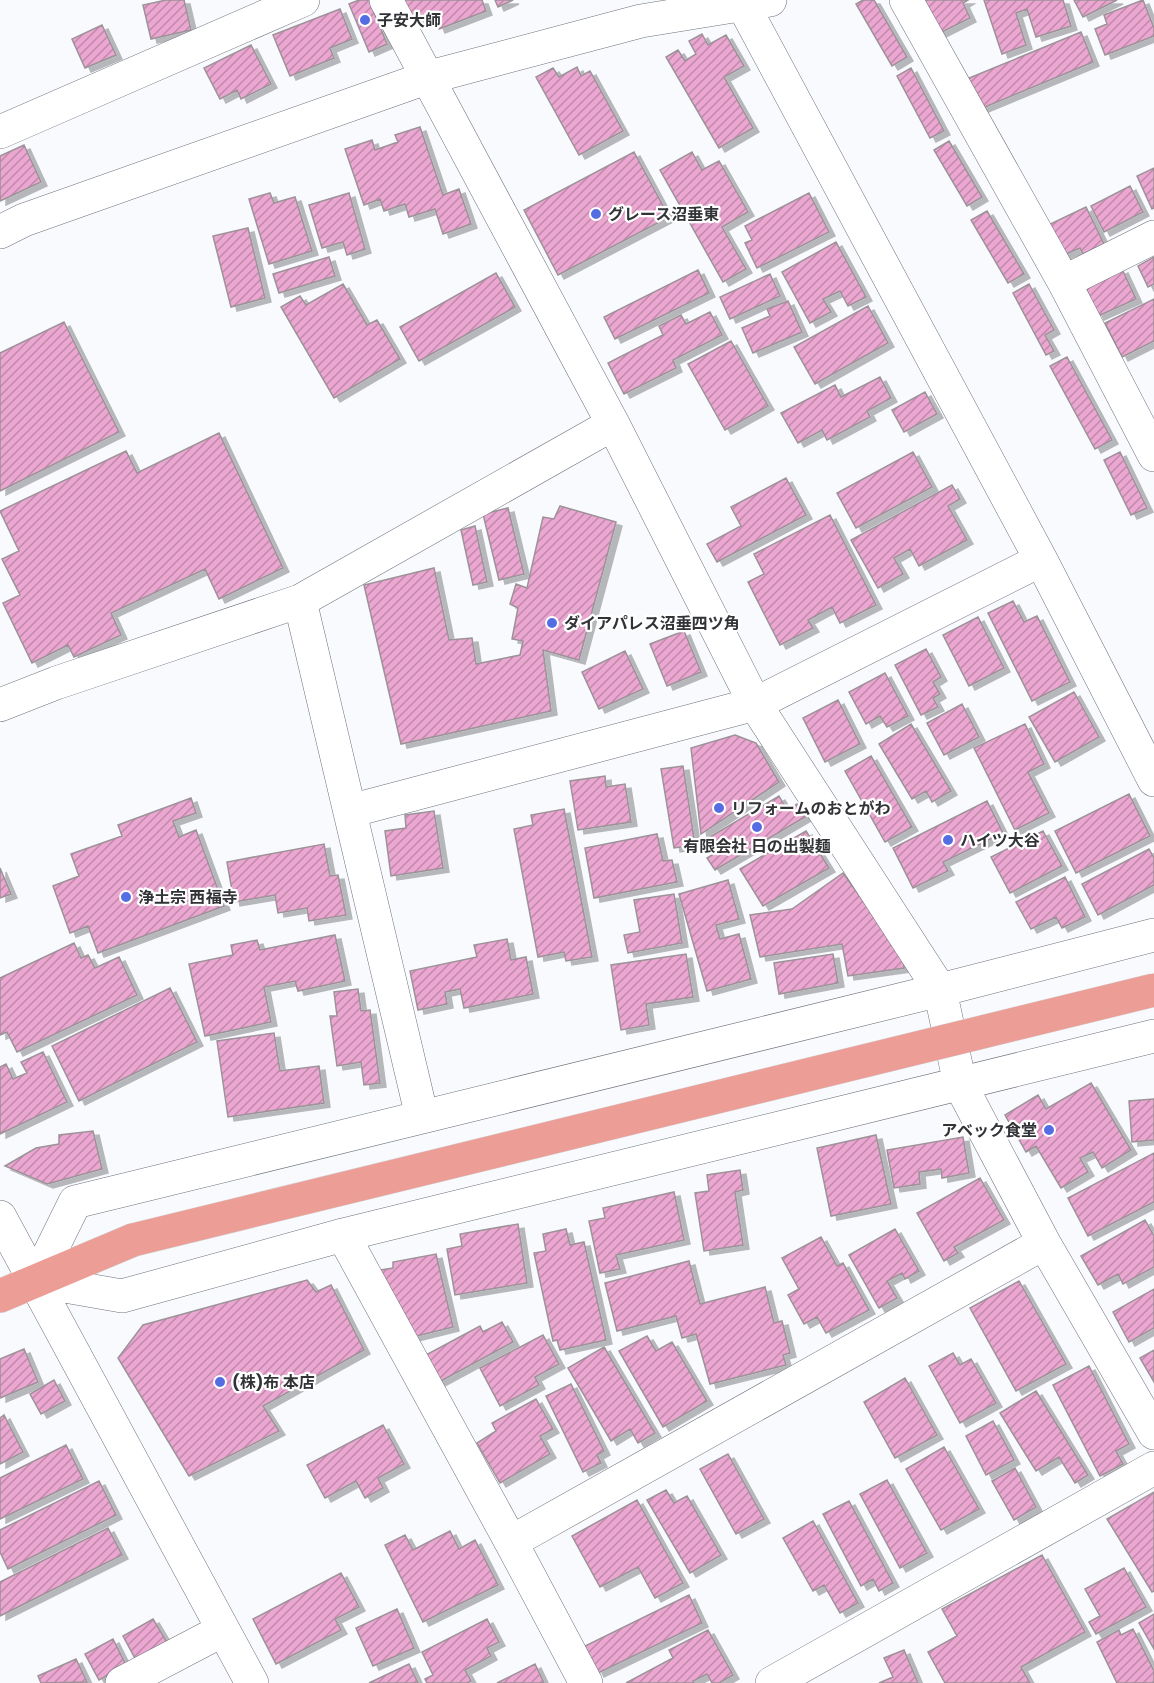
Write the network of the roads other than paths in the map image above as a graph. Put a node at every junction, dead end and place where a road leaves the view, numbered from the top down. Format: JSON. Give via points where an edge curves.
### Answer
{"nodes":[{"id":1,"x":303,"y":0,"type":"edge"},
{"id":2,"x":386,"y":0,"type":"edge"},
{"id":3,"x":906,"y":0,"type":"edge"},
{"id":4,"x":756,"y":3,"type":"edge"},
{"id":5,"x":426,"y":78,"type":"junction"},
{"id":6,"x":0,"y":132,"type":"edge"},
{"id":7,"x":0,"y":232,"type":"edge"},
{"id":8,"x":1154,"y":237,"type":"edge"},
{"id":9,"x":1064,"y":282,"type":"junction"},
{"id":10,"x":613,"y":424,"type":"junction"},
{"id":11,"x":1154,"y":455,"type":"edge"},
{"id":12,"x":1041,"y":560,"type":"junction"},
{"id":13,"x":300,"y":600,"type":"junction"},
{"id":14,"x":755,"y":704,"type":"junction"},
{"id":15,"x":0,"y":705,"type":"edge"},
{"id":16,"x":1154,"y":780,"type":"edge"},
{"id":17,"x":350,"y":811,"type":"junction"},
{"id":18,"x":1154,"y":935,"type":"edge"},
{"id":19,"x":940,"y":990,"type":"junction"},
{"id":20,"x":1154,"y":990,"type":"edge"},
{"id":21,"x":1154,"y":1036,"type":"edge"},
{"id":22,"x":960,"y":1084,"type":"junction"},
{"id":23,"x":422,"y":1117,"type":"junction"},
{"id":24,"x":0,"y":1217,"type":"edge"},
{"id":25,"x":343,"y":1234,"type":"junction"},
{"id":26,"x":1044,"y":1243,"type":"junction"},
{"id":27,"x":36,"y":1281,"type":"junction"},
{"id":28,"x":0,"y":1296,"type":"edge"},
{"id":29,"x":1154,"y":1433,"type":"edge"},
{"id":30,"x":1154,"y":1468,"type":"edge"},
{"id":31,"x":511,"y":1542,"type":"junction"},
{"id":32,"x":223,"y":1630,"type":"junction"},
{"id":33,"x":122,"y":1683,"type":"edge"},
{"id":34,"x":252,"y":1683,"type":"edge"},
{"id":35,"x":586,"y":1683,"type":"edge"},
{"id":36,"x":772,"y":1683,"type":"edge"}],
"edges":[{"from":1,"to":6,"type":"street"},
{"from":2,"to":5,"type":"street"},
{"from":3,"to":9,"type":"street"},
{"from":4,"to":5,"type":"street","via":[[641,21]]},
{"from":4,"to":12,"type":"street"},
{"from":5,"to":7,"type":"street","via":[[24,220]]},
{"from":5,"to":10,"type":"street"},
{"from":8,"to":9,"type":"street"},
{"from":9,"to":11,"type":"street"},
{"from":10,"to":13,"type":"street"},
{"from":10,"to":14,"type":"street"},
{"from":12,"to":14,"type":"street"},
{"from":12,"to":16,"type":"street"},
{"from":13,"to":15,"type":"street"},
{"from":13,"to":17,"type":"street"},
{"from":14,"to":17,"type":"street"},
{"from":14,"to":19,"type":"street"},
{"from":17,"to":23,"type":"street"},
{"from":18,"to":19,"type":"street"},
{"from":19,"to":22,"type":"street"},
{"from":19,"to":23,"type":"street"},
{"from":20,"to":27,"type":"main road","bridge":true,"via":[[133,1240]]},
{"from":21,"to":22,"type":"street"},
{"from":22,"to":25,"type":"street"},
{"from":22,"to":26,"type":"street"},
{"from":23,"to":27,"type":"street","via":[[75,1202]]},
{"from":24,"to":27,"type":"street"},
{"from":25,"to":27,"type":"street","via":[[122,1296]]},
{"from":25,"to":31,"type":"street"},
{"from":26,"to":29,"type":"street"},
{"from":26,"to":31,"type":"street"},
{"from":27,"to":28,"type":"main road"},
{"from":27,"to":32,"type":"street"},
{"from":30,"to":36,"type":"street"},
{"from":31,"to":35,"type":"street"},
{"from":32,"to":33,"type":"street"},
{"from":32,"to":34,"type":"street"}]}
